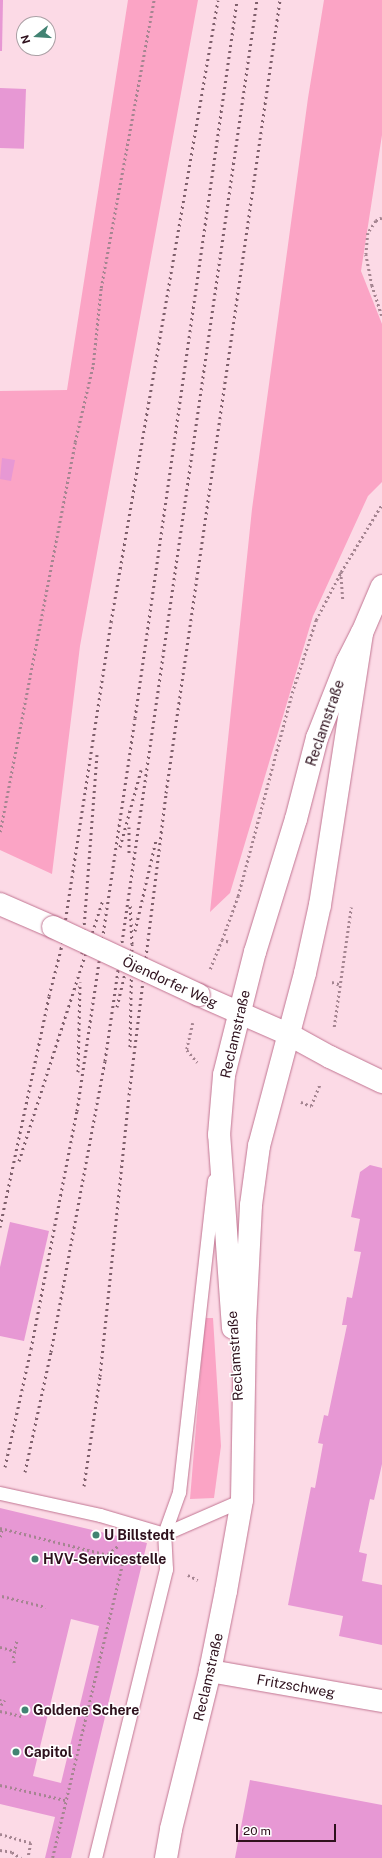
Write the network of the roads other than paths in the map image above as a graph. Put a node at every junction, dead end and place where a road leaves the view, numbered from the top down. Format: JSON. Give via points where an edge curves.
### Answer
{"nodes":[{"id":1,"x":382,"y":586,"type":"edge"},
{"id":2,"x":362,"y":634,"type":"junction"},
{"id":3,"x":5,"y":907,"type":"edge"},
{"id":4,"x":238,"y":1014,"type":"junction"},
{"id":5,"x":288,"y":1034,"type":"junction"},
{"id":6,"x":382,"y":1082,"type":"edge"},
{"id":7,"x":219,"y":1135,"type":"junction"},
{"id":8,"x":242,"y":1452,"type":"junction"},
{"id":9,"x":0,"y":1493,"type":"edge"},
{"id":10,"x":242,"y":1500,"type":"junction"},
{"id":11,"x":164,"y":1534,"type":"junction"},
{"id":12,"x":210,"y":1670,"type":"junction"},
{"id":13,"x":382,"y":1701,"type":"edge"},
{"id":14,"x":171,"y":1829,"type":"junction"},
{"id":15,"x":95,"y":1858,"type":"edge"},
{"id":16,"x":161,"y":1858,"type":"edge"},
{"id":17,"x":166,"y":1858,"type":"edge"}],
"edges":[{"from":1,"to":2,"type":"street","name":"Reclamstraße"},
{"from":2,"to":4,"type":"street","name":"Reclamstraße","via":[[347,662],[317,738],[296,819],[264,918]]},
{"from":2,"to":5,"type":"street","name":"Reclamstraße","via":[[320,905]]},
{"from":3,"to":4,"type":"street","name":"Öjendorfer Weg","bridge":true},
{"from":4,"to":5,"type":"street","name":"Öjendorfer Weg"},
{"from":4,"to":7,"type":"street","name":"Reclamstraße","via":[[224,1075]]},
{"from":5,"to":6,"type":"street","name":"Öjendorfer Weg"},
{"from":5,"to":8,"type":"street","name":"Reclamstraße","via":[[259,1146],[251,1205]]},
{"from":7,"to":8,"type":"street","name":"Reclamstraße"},
{"from":7,"to":11,"type":"lane","via":[[179,1492]]},
{"from":8,"to":10,"type":"street","name":"Reclamstraße"},
{"from":9,"to":11,"type":"lane","via":[[100,1515]]},
{"from":10,"to":11,"type":"lane"},
{"from":10,"to":12,"type":"street","name":"Reclamstraße"},
{"from":11,"to":15,"type":"lane","via":[[166,1569]]},
{"from":12,"to":13,"type":"street","name":"Fritzschweg"},
{"from":12,"to":14,"type":"street","name":"Reclamstraße"},
{"from":14,"to":16,"type":"street","name":"Reclamstraße"},
{"from":14,"to":17,"type":"street","name":"Reclamstraße"}]}
